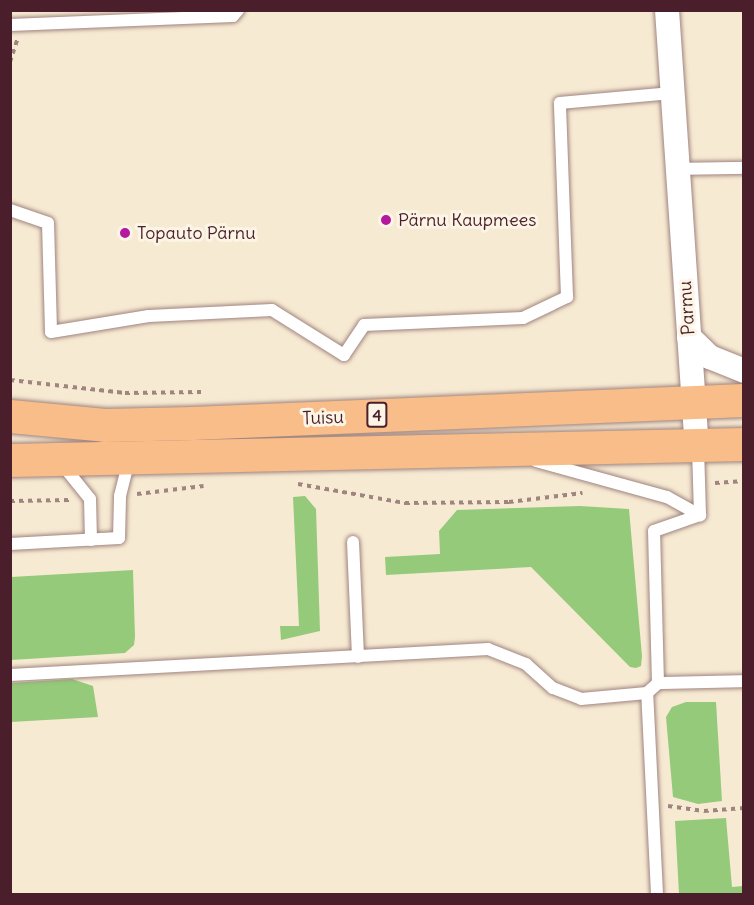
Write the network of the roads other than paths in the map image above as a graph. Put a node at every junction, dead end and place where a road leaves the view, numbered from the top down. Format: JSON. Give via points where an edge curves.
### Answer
{"nodes":[{"id":1,"x":61,"y":10,"type":"edge"},
{"id":2,"x":238,"y":10,"type":"edge"},
{"id":3,"x":667,"y":10,"type":"edge"},
{"id":4,"x":45,"y":21,"type":"junction"},
{"id":5,"x":10,"y":25,"type":"edge"},
{"id":6,"x":672,"y":93,"type":"junction"},
{"id":7,"x":744,"y":168,"type":"edge"},
{"id":8,"x":677,"y":169,"type":"junction"},
{"id":9,"x":10,"y":210,"type":"edge"},
{"id":10,"x":689,"y":337,"type":"junction"},
{"id":11,"x":744,"y":371,"type":"edge"},
{"id":12,"x":744,"y":400,"type":"edge"},
{"id":13,"x":694,"y":402,"type":"junction"},
{"id":14,"x":10,"y":416,"type":"edge"},
{"id":15,"x":744,"y":444,"type":"edge"},
{"id":16,"x":698,"y":446,"type":"junction"},
{"id":17,"x":500,"y":452,"type":"junction"},
{"id":18,"x":130,"y":458,"type":"junction"},
{"id":19,"x":58,"y":459,"type":"junction"},
{"id":20,"x":10,"y":460,"type":"edge"},
{"id":21,"x":700,"y":515,"type":"junction"},
{"id":22,"x":91,"y":540,"type":"junction"},
{"id":23,"x":353,"y":542,"type":"dead end"},
{"id":24,"x":10,"y":544,"type":"edge"},
{"id":25,"x":358,"y":657,"type":"junction"},
{"id":26,"x":10,"y":675,"type":"edge"},
{"id":27,"x":744,"y":681,"type":"edge"},
{"id":28,"x":658,"y":683,"type":"junction"},
{"id":29,"x":647,"y":693,"type":"junction"},
{"id":30,"x":657,"y":894,"type":"edge"}],
"edges":[{"from":1,"to":4,"type":"lane"},
{"from":2,"to":4,"type":"lane","via":[[233,16]]},
{"from":3,"to":6,"type":"street","name":"Parmu"},
{"from":4,"to":5,"type":"lane"},
{"from":6,"to":8,"type":"street","name":"Parmu"},
{"from":6,"to":9,"type":"lane","via":[[560,103],[567,297],[522,318],[364,325],[344,355],[272,310],[149,316],[51,332],[48,223]]},
{"from":7,"to":8,"type":"lane"},
{"from":8,"to":10,"type":"street","name":"Parmu"},
{"from":10,"to":11,"type":"street","via":[[710,357]]},
{"from":10,"to":13,"type":"street","name":"Parmu"},
{"from":12,"to":13,"type":"highway","name":"Tuisu","number":"4"},
{"from":13,"to":14,"type":"highway","name":"Tuisu","number":"4","via":[[105,425]]},
{"from":13,"to":16,"type":"street","name":"Parmu"},
{"from":15,"to":16,"type":"highway","name":"Tuisu","number":"4"},
{"from":16,"to":17,"type":"highway","name":"Tuisu","number":"4"},
{"from":16,"to":21,"type":"lane"},
{"from":17,"to":18,"type":"highway","name":"Tuisu","number":"4"},
{"from":17,"to":21,"type":"lane","via":[[667,496]]},
{"from":18,"to":19,"type":"highway","name":"Tuisu","number":"4"},
{"from":18,"to":22,"type":"lane","via":[[120,496],[119,538]]},
{"from":19,"to":20,"type":"highway","name":"Tuisu","number":"4"},
{"from":19,"to":22,"type":"lane","via":[[90,499]]},
{"from":21,"to":28,"type":"lane","via":[[654,531]]},
{"from":22,"to":24,"type":"lane"},
{"from":23,"to":25,"type":"lane"},
{"from":25,"to":26,"type":"lane"},
{"from":25,"to":29,"type":"lane","via":[[488,650],[526,664],[553,688],[581,699]]},
{"from":27,"to":28,"type":"lane"},
{"from":28,"to":29,"type":"lane"},
{"from":29,"to":30,"type":"lane"}]}
